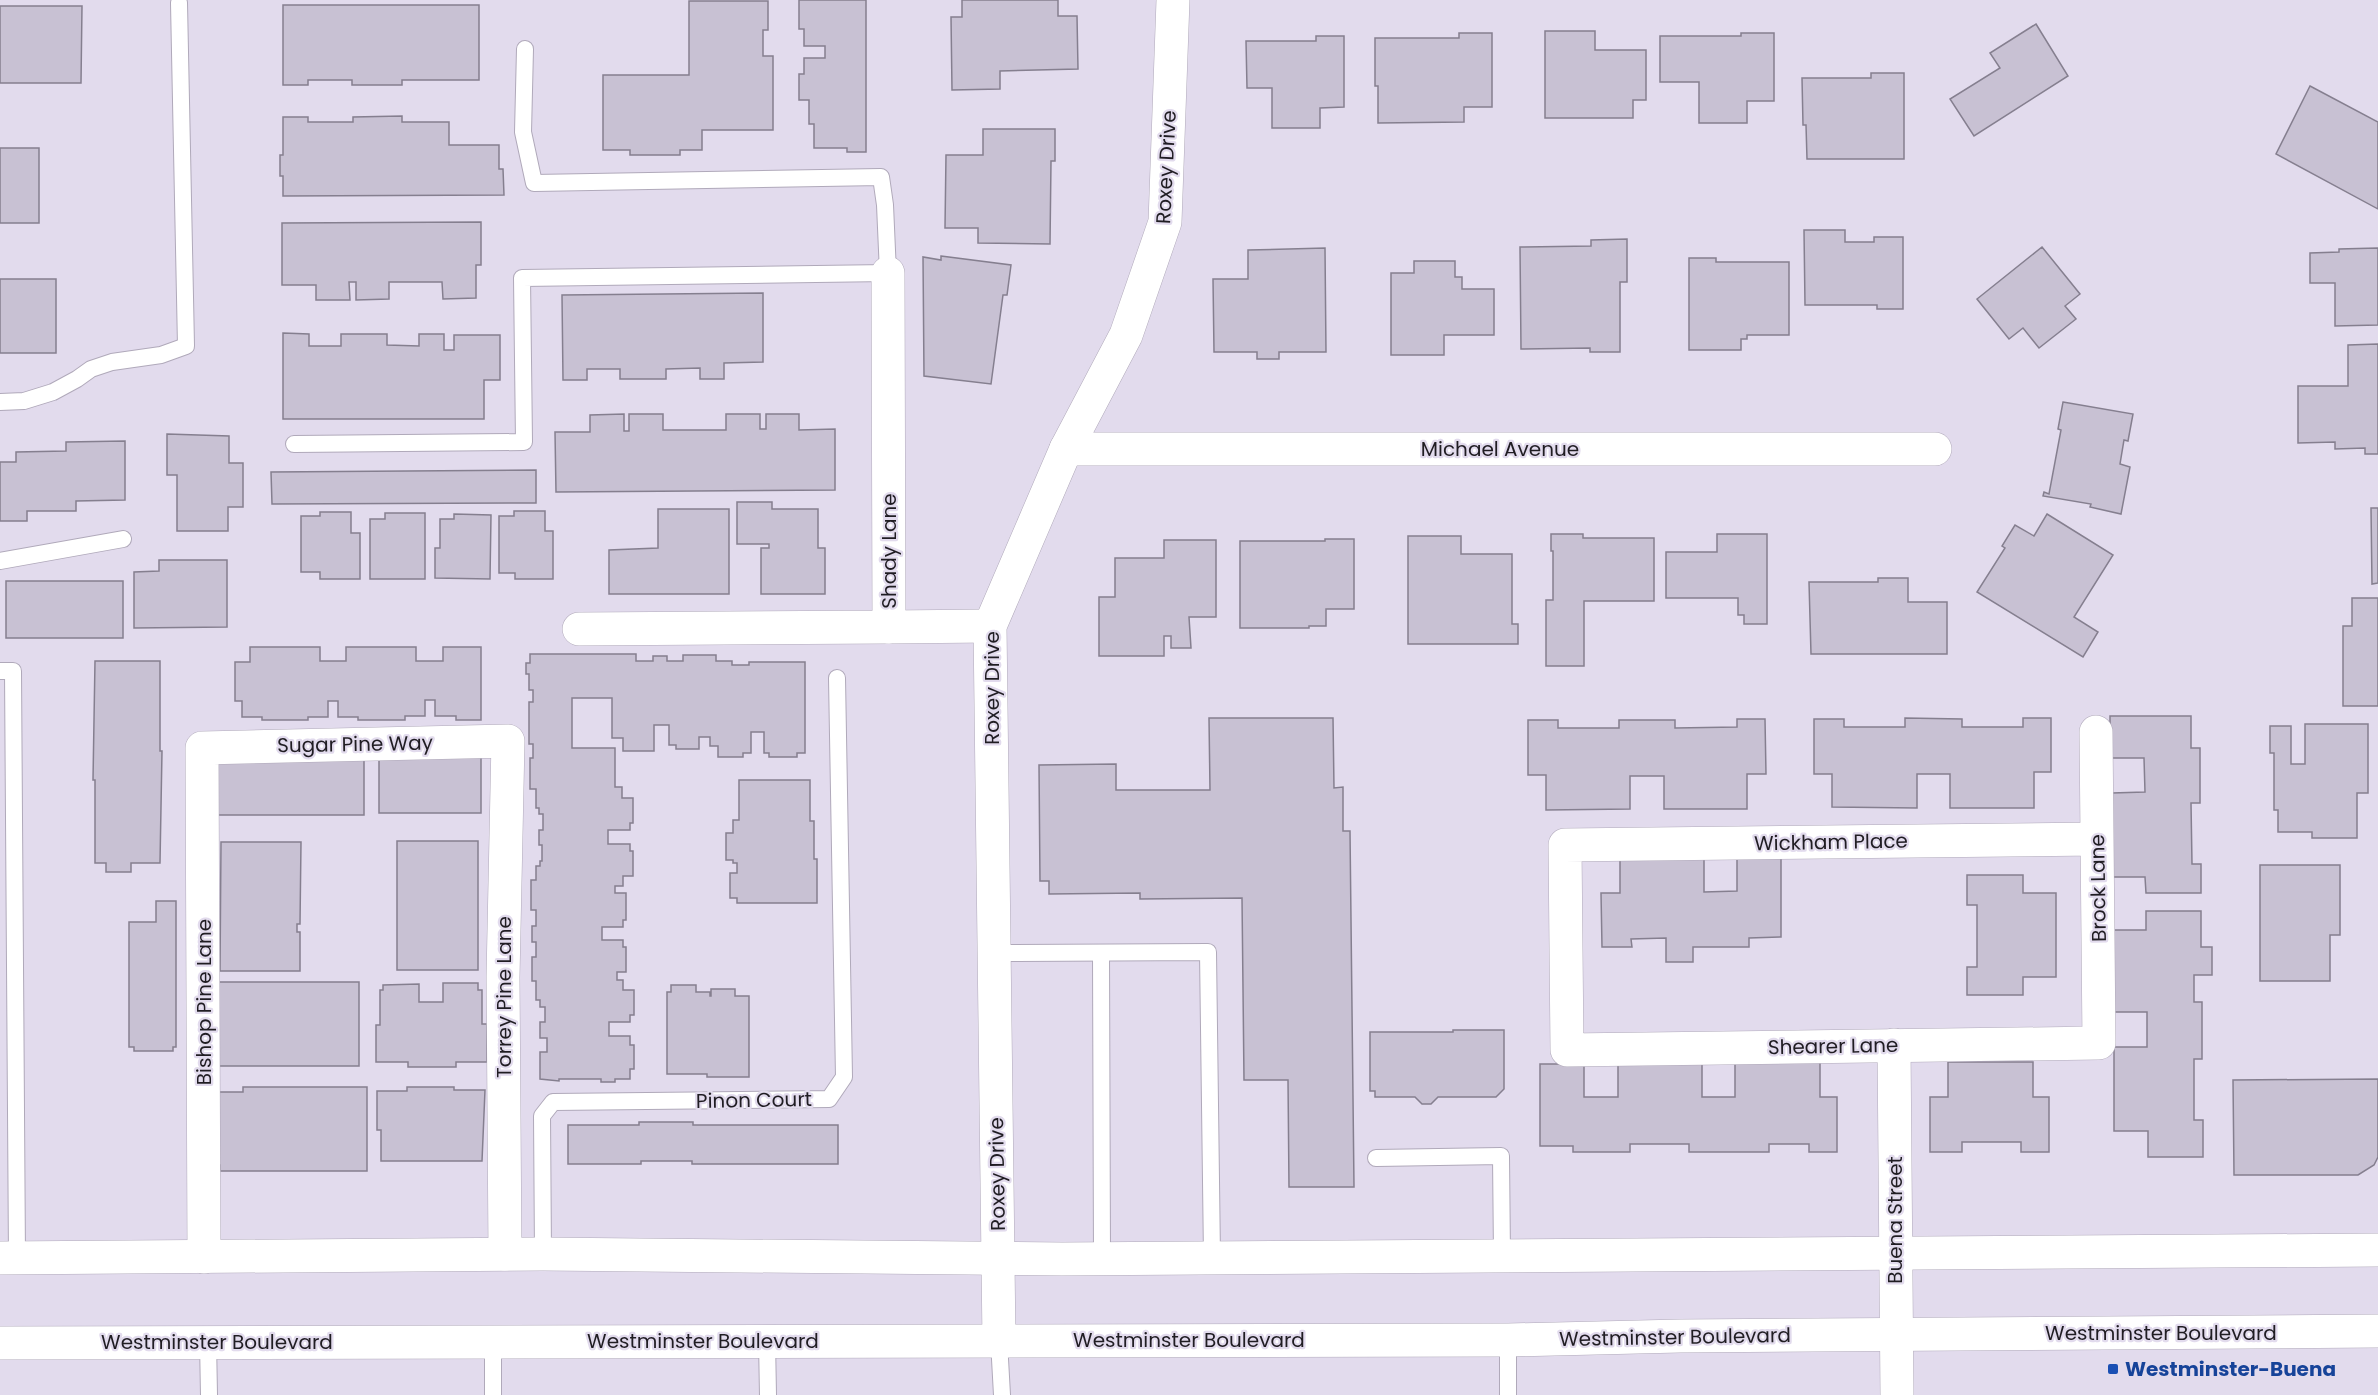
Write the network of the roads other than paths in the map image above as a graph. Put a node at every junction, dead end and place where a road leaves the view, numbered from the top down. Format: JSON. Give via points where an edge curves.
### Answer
{"nodes":[{"id":1,"x":1173,"y":0,"type":"edge"},
{"id":2,"x":179,"y":3,"type":"dead end"},
{"id":3,"x":525,"y":49,"type":"dead end"},
{"id":4,"x":888,"y":273,"type":"junction"},
{"id":5,"x":0,"y":402,"type":"edge"},
{"id":6,"x":294,"y":444,"type":"dead end"},
{"id":7,"x":1066,"y":449,"type":"junction"},
{"id":8,"x":1935,"y":449,"type":"dead end"},
{"id":9,"x":123,"y":539,"type":"dead end"},
{"id":10,"x":0,"y":561,"type":"edge"},
{"id":11,"x":990,"y":626,"type":"junction"},
{"id":12,"x":889,"y":627,"type":"junction"},
{"id":13,"x":579,"y":628,"type":"dead end"},
{"id":14,"x":0,"y":671,"type":"edge"},
{"id":15,"x":837,"y":678,"type":"dead end"},
{"id":16,"x":2096,"y":732,"type":"dead end"},
{"id":17,"x":508,"y":741,"type":"joint"},
{"id":18,"x":202,"y":748,"type":"joint"},
{"id":19,"x":2097,"y":839,"type":"junction"},
{"id":20,"x":994,"y":953,"type":"junction"},
{"id":21,"x":1101,"y":953,"type":"junction"},
{"id":22,"x":2099,"y":1043,"type":"joint"},
{"id":23,"x":1894,"y":1045,"type":"junction"},
{"id":24,"x":1567,"y":1050,"type":"joint"},
{"id":25,"x":1376,"y":1158,"type":"dead end"},
{"id":26,"x":2378,"y":1250,"type":"edge"},
{"id":27,"x":505,"y":1254,"type":"junction"},
{"id":28,"x":543,"y":1254,"type":"junction"},
{"id":29,"x":1896,"y":1254,"type":"junction"},
{"id":30,"x":1502,"y":1256,"type":"junction"},
{"id":31,"x":204,"y":1257,"type":"junction"},
{"id":32,"x":1212,"y":1257,"type":"junction"},
{"id":33,"x":8,"y":1258,"type":"edge"},
{"id":34,"x":1102,"y":1258,"type":"junction"},
{"id":35,"x":998,"y":1259,"type":"junction"},
{"id":36,"x":2378,"y":1331,"type":"edge"},
{"id":37,"x":1896,"y":1334,"type":"junction"},
{"id":38,"x":1508,"y":1340,"type":"junction"},
{"id":39,"x":208,"y":1341,"type":"junction"},
{"id":40,"x":493,"y":1341,"type":"junction"},
{"id":41,"x":767,"y":1341,"type":"junction"},
{"id":42,"x":999,"y":1341,"type":"junction"},
{"id":43,"x":0,"y":1343,"type":"edge"},
{"id":44,"x":209,"y":1395,"type":"edge"},
{"id":45,"x":493,"y":1395,"type":"edge"},
{"id":46,"x":768,"y":1395,"type":"edge"},
{"id":47,"x":1002,"y":1395,"type":"edge"},
{"id":48,"x":1508,"y":1395,"type":"edge"},
{"id":49,"x":1897,"y":1395,"type":"edge"}],
"edges":[{"from":1,"to":7,"type":"street","name":"Roxey Drive","via":[[1166,222],[1126,334]]},
{"from":2,"to":5,"type":"lane","via":[[186,346],[112,362],[91,369],[53,392],[24,401]]},
{"from":3,"to":4,"type":"lane","via":[[523,132],[534,183],[881,177]]},
{"from":4,"to":6,"type":"lane","via":[[522,278],[524,442]]},
{"from":4,"to":12,"type":"street","name":"Shady Lane"},
{"from":7,"to":8,"type":"street","name":"Michael Avenue"},
{"from":7,"to":11,"type":"street","name":"Roxey Drive"},
{"from":9,"to":10,"type":"lane"},
{"from":11,"to":12,"type":"street"},
{"from":11,"to":20,"type":"street","name":"Roxey Drive"},
{"from":12,"to":13,"type":"street","name":"Shady Lane"},
{"from":14,"to":33,"type":"lane","via":[[13,671]]},
{"from":15,"to":28,"type":"lane","name":"Pinon Court","via":[[844,1077],[829,1100],[553,1102],[542,1116]]},
{"from":16,"to":19,"type":"street","name":"Brock Lane"},
{"from":17,"to":18,"type":"street","name":"Sugar Pine Way"},
{"from":17,"to":27,"type":"street","name":"Torrey Pine Lane","via":[[503,977]]},
{"from":18,"to":31,"type":"street","name":"Bishop Pine Lane"},
{"from":19,"to":22,"type":"street","name":"Brock Lane"},
{"from":19,"to":24,"type":"street","name":"Wickham Place","via":[[1565,845]]},
{"from":20,"to":21,"type":"lane"},
{"from":20,"to":35,"type":"street","name":"Roxey Drive"},
{"from":21,"to":32,"type":"lane","via":[[1208,952]]},
{"from":21,"to":34,"type":"lane"},
{"from":22,"to":23,"type":"street","name":"Shearer Lane"},
{"from":23,"to":24,"type":"street","name":"Shearer Lane"},
{"from":23,"to":29,"type":"street","name":"Buena Street"},
{"from":25,"to":30,"type":"lane","via":[[1501,1156]]},
{"from":26,"to":29,"type":"street"},
{"from":27,"to":28,"type":"street"},
{"from":27,"to":31,"type":"street"},
{"from":28,"to":35,"type":"street"},
{"from":29,"to":30,"type":"street"},
{"from":29,"to":37,"type":"street","name":"Buena Street"},
{"from":30,"to":32,"type":"street"},
{"from":31,"to":33,"type":"street"},
{"from":32,"to":34,"type":"street"},
{"from":34,"to":35,"type":"street"},
{"from":35,"to":42,"type":"street","name":"Roxey Drive"},
{"from":36,"to":37,"type":"street","name":"Westminster Boulevard"},
{"from":37,"to":38,"type":"street","name":"Westminster Boulevard"},
{"from":37,"to":49,"type":"street","name":"Buena Street"},
{"from":38,"to":42,"type":"street","name":"Westminster Boulevard"},
{"from":38,"to":48,"type":"lane"},
{"from":39,"to":40,"type":"street","name":"Westminster Boulevard"},
{"from":39,"to":43,"type":"street","name":"Westminster Boulevard"},
{"from":39,"to":44,"type":"lane"},
{"from":40,"to":41,"type":"street","name":"Westminster Boulevard"},
{"from":40,"to":45,"type":"lane"},
{"from":41,"to":42,"type":"street","name":"Westminster Boulevard"},
{"from":41,"to":46,"type":"lane"},
{"from":42,"to":47,"type":"lane"}]}
